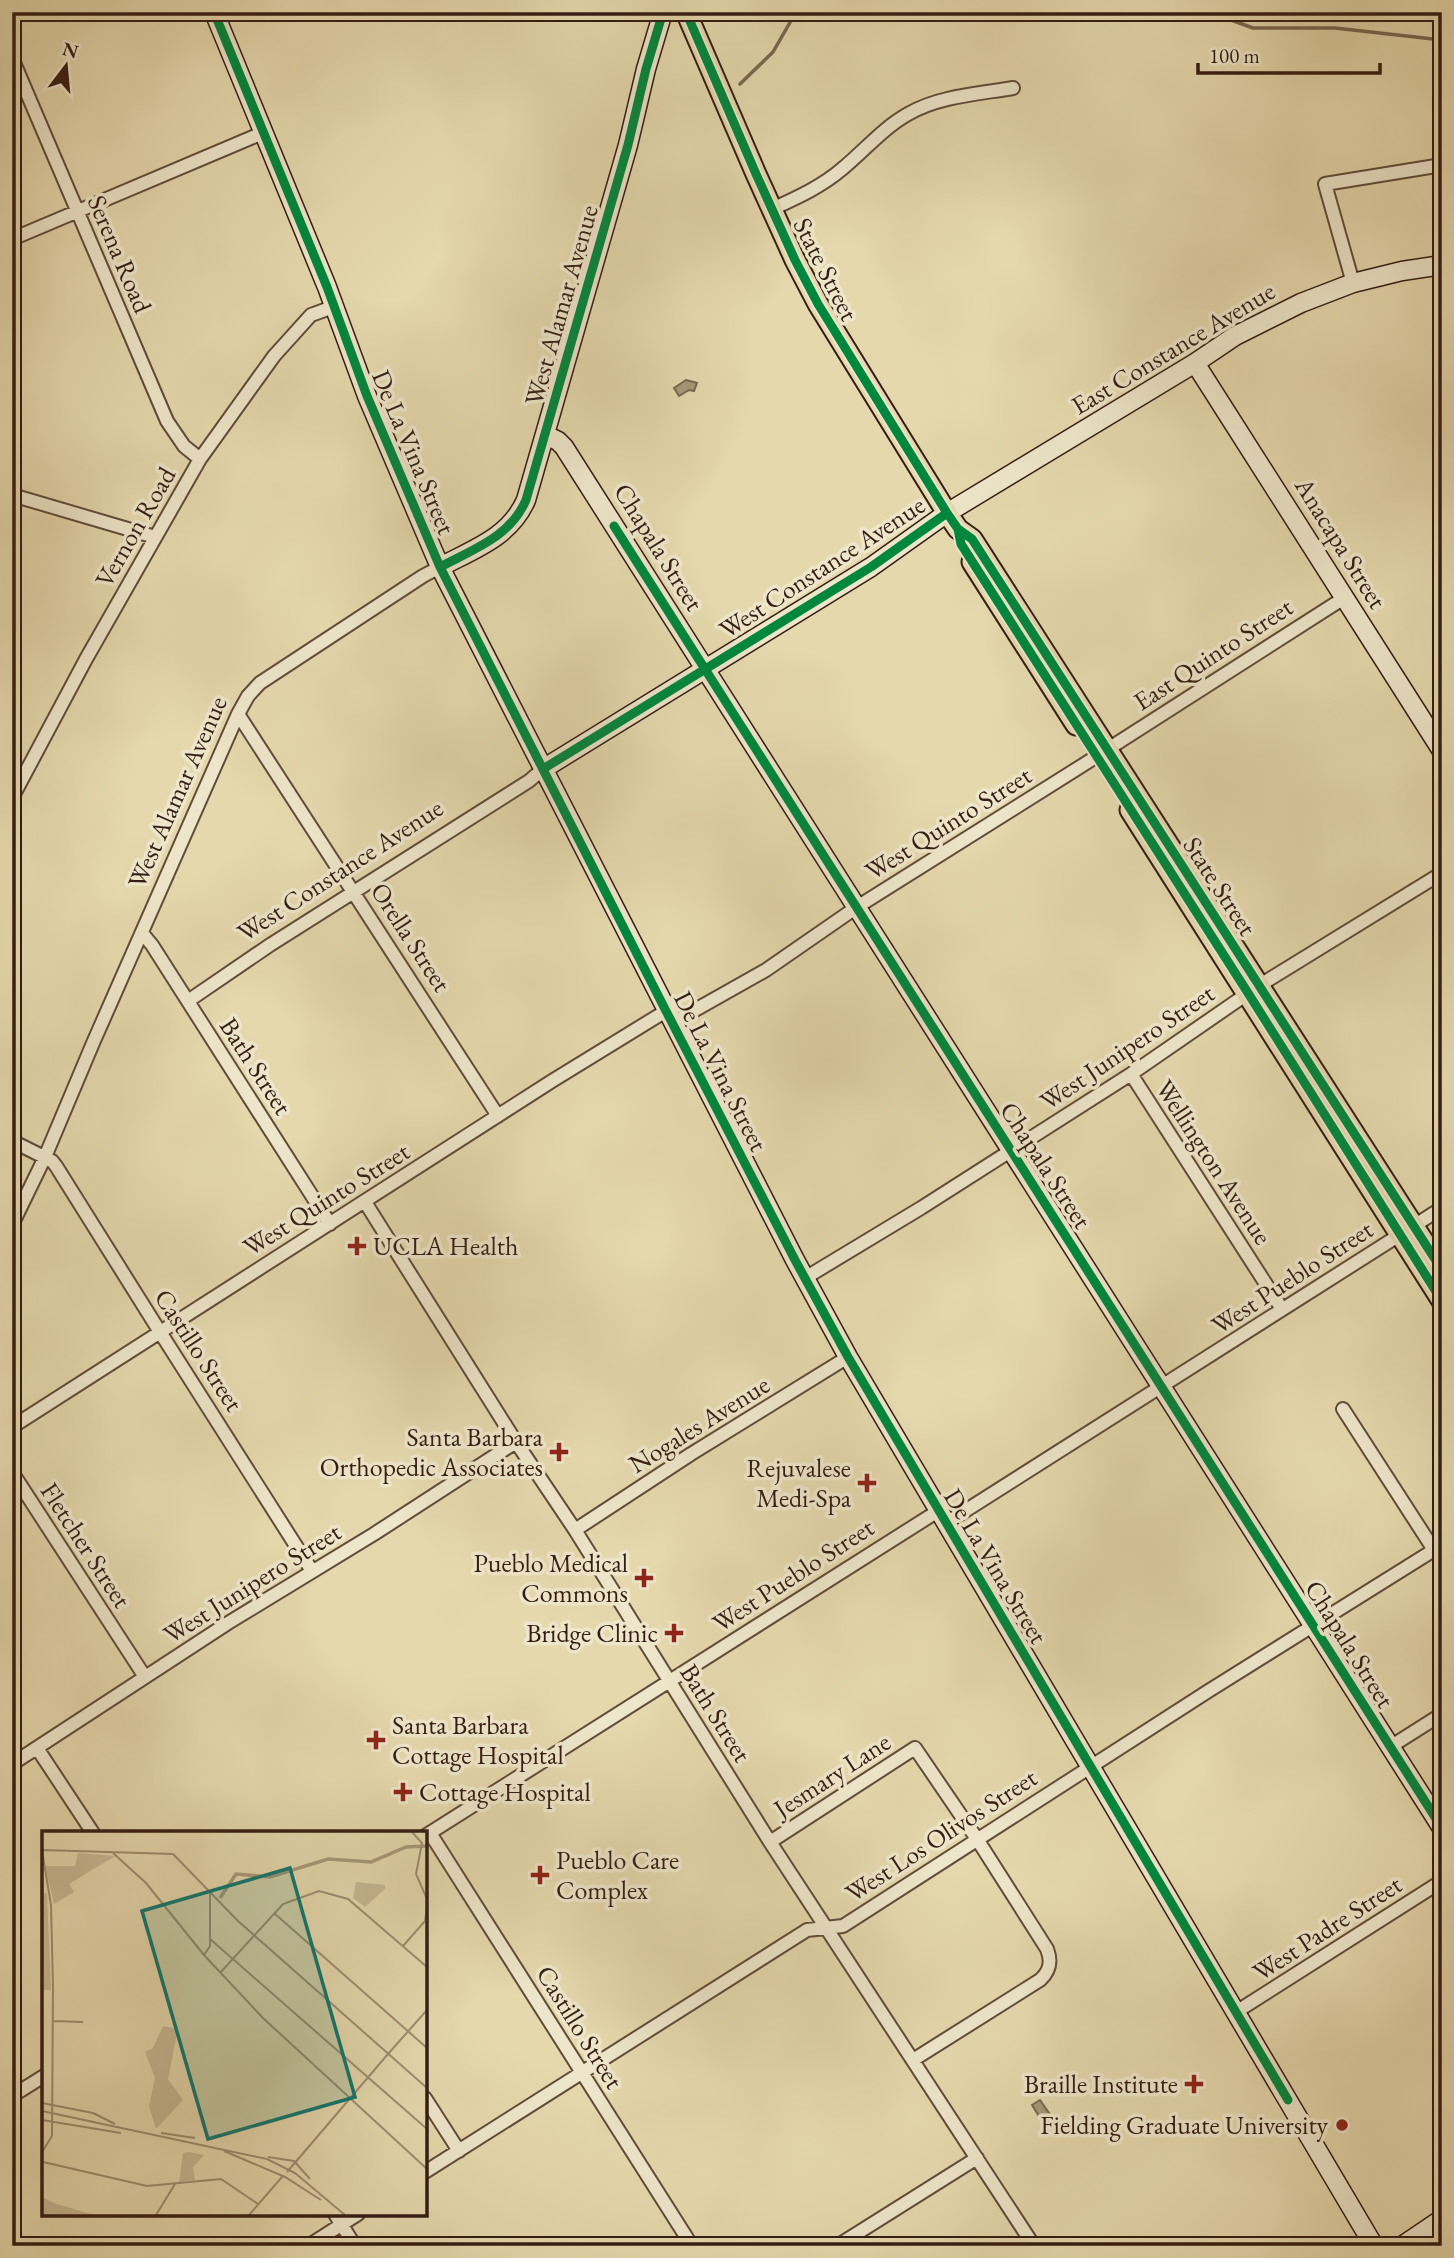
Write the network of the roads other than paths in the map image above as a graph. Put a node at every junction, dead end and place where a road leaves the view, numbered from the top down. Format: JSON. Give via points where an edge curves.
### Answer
{"nodes":[{"id":1,"x":214,"y":12,"type":"edge"},
{"id":2,"x":663,"y":12,"type":"edge"},
{"id":3,"x":686,"y":12,"type":"edge"},
{"id":4,"x":12,"y":58,"type":"edge"},
{"id":5,"x":1013,"y":88,"type":"dead end"},
{"id":6,"x":265,"y":132,"type":"junction"},
{"id":7,"x":1442,"y":165,"type":"edge"},
{"id":8,"x":772,"y":209,"type":"junction"},
{"id":9,"x":76,"y":211,"type":"junction"},
{"id":10,"x":12,"y":239,"type":"edge"},
{"id":11,"x":1442,"y":265,"type":"edge"},
{"id":12,"x":1353,"y":283,"type":"junction"},
{"id":13,"x":333,"y":307,"type":"junction"},
{"id":14,"x":1195,"y":363,"type":"junction"},
{"id":15,"x":546,"y":435,"type":"junction"},
{"id":16,"x":200,"y":459,"type":"junction"},
{"id":17,"x":12,"y":495,"type":"edge"},
{"id":18,"x":947,"y":513,"type":"junction"},
{"id":19,"x":155,"y":537,"type":"junction"},
{"id":20,"x":440,"y":567,"type":"junction"},
{"id":21,"x":1344,"y":598,"type":"junction"},
{"id":22,"x":704,"y":668,"type":"junction"},
{"id":23,"x":238,"y":714,"type":"junction"},
{"id":24,"x":1442,"y":751,"type":"edge"},
{"id":25,"x":1101,"y":753,"type":"junction"},
{"id":26,"x":543,"y":769,"type":"junction"},
{"id":27,"x":12,"y":798,"type":"edge"},
{"id":28,"x":1442,"y":873,"type":"edge"},
{"id":29,"x":354,"y":891,"type":"junction"},
{"id":30,"x":857,"y":906,"type":"junction"},
{"id":31,"x":142,"y":933,"type":"junction"},
{"id":32,"x":1254,"y":989,"type":"junction"},
{"id":33,"x":187,"y":1001,"type":"junction"},
{"id":34,"x":669,"y":1017,"type":"junction"},
{"id":35,"x":1131,"y":1074,"type":"junction"},
{"id":36,"x":498,"y":1116,"type":"junction"},
{"id":37,"x":12,"y":1141,"type":"edge"},
{"id":38,"x":1012,"y":1150,"type":"junction"},
{"id":39,"x":45,"y":1157,"type":"junction"},
{"id":40,"x":365,"y":1202,"type":"junction"},
{"id":41,"x":1442,"y":1208,"type":"edge"},
{"id":42,"x":330,"y":1224,"type":"junction"},
{"id":43,"x":12,"y":1225,"type":"edge"},
{"id":44,"x":1406,"y":1230,"type":"junction"},
{"id":45,"x":1442,"y":1270,"type":"edge"},
{"id":46,"x":805,"y":1278,"type":"junction"},
{"id":47,"x":1442,"y":1301,"type":"edge"},
{"id":48,"x":1282,"y":1309,"type":"junction"},
{"id":49,"x":160,"y":1332,"type":"junction"},
{"id":50,"x":848,"y":1357,"type":"junction"},
{"id":51,"x":1163,"y":1387,"type":"junction"},
{"id":52,"x":1343,"y":1409,"type":"dead end"},
{"id":53,"x":12,"y":1427,"type":"edge"},
{"id":54,"x":516,"y":1442,"type":"junction"},
{"id":55,"x":12,"y":1472,"type":"edge"},
{"id":56,"x":942,"y":1517,"type":"junction"},
{"id":57,"x":575,"y":1530,"type":"junction"},
{"id":58,"x":1438,"y":1547,"type":"edge"},
{"id":59,"x":312,"y":1570,"type":"junction"},
{"id":60,"x":1313,"y":1626,"type":"junction"},
{"id":61,"x":145,"y":1678,"type":"junction"},
{"id":62,"x":669,"y":1682,"type":"junction"},
{"id":63,"x":1442,"y":1714,"type":"edge"},
{"id":64,"x":1390,"y":1747,"type":"junction"},
{"id":65,"x":37,"y":1748,"type":"junction"},
{"id":66,"x":12,"y":1764,"type":"edge"},
{"id":67,"x":1091,"y":1767,"type":"junction"},
{"id":68,"x":1442,"y":1828,"type":"edge"},
{"id":69,"x":92,"y":1831,"type":"edge"},
{"id":70,"x":428,"y":1835,"type":"edge"},
{"id":71,"x":977,"y":1839,"type":"junction"},
{"id":72,"x":770,"y":1842,"type":"junction"},
{"id":73,"x":1442,"y":1881,"type":"edge"},
{"id":74,"x":826,"y":1927,"type":"junction"},
{"id":75,"x":1236,"y":2012,"type":"junction"},
{"id":76,"x":914,"y":2060,"type":"junction"},
{"id":77,"x":582,"y":2073,"type":"junction"},
{"id":78,"x":42,"y":2078,"type":"edge"},
{"id":79,"x":12,"y":2096,"type":"edge"},
{"id":80,"x":427,"y":2101,"type":"edge"},
{"id":81,"x":459,"y":2151,"type":"junction"},
{"id":82,"x":976,"y":2158,"type":"junction"},
{"id":83,"x":427,"y":2171,"type":"edge"},
{"id":84,"x":338,"y":2219,"type":"edge"},
{"id":85,"x":1442,"y":2219,"type":"edge"},
{"id":86,"x":308,"y":2246,"type":"edge"},
{"id":87,"x":355,"y":2246,"type":"edge"},
{"id":88,"x":692,"y":2246,"type":"edge"},
{"id":89,"x":837,"y":2246,"type":"edge"},
{"id":90,"x":1034,"y":2246,"type":"edge"},
{"id":91,"x":1374,"y":2246,"type":"edge"},
{"id":92,"x":1402,"y":2246,"type":"edge"}],
"edges":[{"from":1,"to":6,"type":"street","name":"De La Vina Street"},
{"from":2,"to":15,"type":"street","name":"West Alamar Avenue"},
{"from":3,"to":8,"type":"main road","name":"State Street"},
{"from":4,"to":9,"type":"street","name":"Serena Road"},
{"from":5,"to":8,"type":"street","via":[[940,101],[908,114],[840,171]]},
{"from":6,"to":9,"type":"street"},
{"from":6,"to":13,"type":"street","name":"De La Vina Street"},
{"from":7,"to":12,"type":"street","via":[[1325,184]]},
{"from":8,"to":18,"type":"main road","name":"State Street","via":[[830,325]]},
{"from":9,"to":10,"type":"street"},
{"from":9,"to":16,"type":"street","name":"Serena Road","via":[[167,421],[184,446]]},
{"from":11,"to":12,"type":"street","name":"East Constance Avenue"},
{"from":12,"to":14,"type":"street","name":"East Constance Avenue","via":[[1268,318]]},
{"from":13,"to":16,"type":"street","name":"Vernon Road","via":[[311,314]]},
{"from":13,"to":20,"type":"street","name":"De La Vina Street"},
{"from":14,"to":18,"type":"street","name":"East Constance Avenue"},
{"from":14,"to":21,"type":"street","name":"Anacapa Street"},
{"from":15,"to":20,"type":"street","name":"West Alamar Avenue","via":[[519,515],[489,541]]},
{"from":15,"to":22,"type":"street","name":"Chapala Street","via":[[564,447]]},
{"from":16,"to":19,"type":"street","name":"Vernon Road"},
{"from":17,"to":19,"type":"street"},
{"from":18,"to":22,"type":"street","name":"West Constance Avenue","via":[[797,614]]},
{"from":18,"to":25,"type":"main road","name":"State Street","via":[[972,539]]},
{"from":19,"to":27,"type":"street","name":"Vernon Road"},
{"from":20,"to":23,"type":"street","name":"West Alamar Avenue","via":[[260,683]]},
{"from":20,"to":26,"type":"street","name":"De La Vina Street"},
{"from":21,"to":24,"type":"street","name":"Anacapa Street"},
{"from":21,"to":25,"type":"street","name":"East Quinto Street"},
{"from":22,"to":26,"type":"street","name":"West Constance Avenue"},
{"from":22,"to":30,"type":"street","name":"Chapala Street"},
{"from":23,"to":29,"type":"street","name":"Orella Street"},
{"from":23,"to":31,"type":"street","name":"West Alamar Avenue"},
{"from":25,"to":30,"type":"street","name":"West Quinto Street"},
{"from":25,"to":32,"type":"main road","name":"State Street"},
{"from":26,"to":29,"type":"street","name":"West Constance Avenue"},
{"from":26,"to":34,"type":"street","name":"De La Vina Street"},
{"from":28,"to":32,"type":"street","name":"West Junipero Street"},
{"from":29,"to":33,"type":"street","name":"West Constance Avenue"},
{"from":29,"to":36,"type":"street","name":"Orella Street"},
{"from":30,"to":34,"type":"street","name":"West Quinto Street","via":[[766,970]]},
{"from":30,"to":38,"type":"street","name":"Chapala Street"},
{"from":31,"to":33,"type":"street","name":"Bath Street"},
{"from":31,"to":39,"type":"street","name":"West Alamar Avenue"},
{"from":32,"to":35,"type":"street","name":"West Junipero Street"},
{"from":32,"to":44,"type":"main road","name":"State Street"},
{"from":33,"to":42,"type":"street","name":"Bath Street"},
{"from":34,"to":36,"type":"street","name":"West Quinto Street"},
{"from":34,"to":46,"type":"street","name":"De La Vina Street"},
{"from":35,"to":38,"type":"street","name":"West Junipero Street"},
{"from":35,"to":48,"type":"street","name":"Wellington Avenue"},
{"from":36,"to":40,"type":"street","name":"West Quinto Street"},
{"from":37,"to":39,"type":"street"},
{"from":38,"to":46,"type":"street","name":"West Junipero Street"},
{"from":38,"to":51,"type":"street","name":"Chapala Street"},
{"from":39,"to":43,"type":"street","name":"West Alamar Avenue"},
{"from":39,"to":49,"type":"street","name":"Castillo Street","via":[[56,1166]]},
{"from":40,"to":42,"type":"street","name":"West Quinto Street"},
{"from":40,"to":54,"type":"street","name":"Bath Street"},
{"from":41,"to":44,"type":"street","name":"West Pueblo Street"},
{"from":42,"to":49,"type":"street","name":"West Quinto Street"},
{"from":44,"to":45,"type":"main road","name":"State Street"},
{"from":44,"to":47,"type":"main road","name":"State Street"},
{"from":44,"to":48,"type":"street","name":"West Pueblo Street"},
{"from":46,"to":50,"type":"street","name":"De La Vina Street"},
{"from":48,"to":51,"type":"street","name":"West Pueblo Street"},
{"from":49,"to":53,"type":"street","name":"West Quinto Street"},
{"from":49,"to":59,"type":"street","name":"Castillo Street"},
{"from":50,"to":56,"type":"street","name":"De La Vina Street"},
{"from":50,"to":57,"type":"street","name":"Nogales Avenue"},
{"from":51,"to":56,"type":"street","name":"West Pueblo Street"},
{"from":51,"to":60,"type":"street","name":"Chapala Street"},
{"from":52,"to":58,"type":"street"},
{"from":54,"to":57,"type":"street","name":"Bath Street"},
{"from":54,"to":59,"type":"street","name":"West Junipero Street"},
{"from":55,"to":61,"type":"street","name":"Fletcher Street"},
{"from":56,"to":62,"type":"street","name":"West Pueblo Street"},
{"from":56,"to":67,"type":"street","name":"De La Vina Street"},
{"from":57,"to":62,"type":"street","name":"Bath Street"},
{"from":58,"to":60,"type":"street","name":"West Los Olivos Street"},
{"from":59,"to":61,"type":"street","name":"West Junipero Street"},
{"from":60,"to":64,"type":"street","name":"Chapala Street"},
{"from":60,"to":67,"type":"street","name":"West Los Olivos Street"},
{"from":61,"to":65,"type":"street","name":"West Junipero Street"},
{"from":62,"to":70,"type":"street","name":"West Pueblo Street"},
{"from":62,"to":72,"type":"street","name":"Bath Street"},
{"from":63,"to":64,"type":"street"},
{"from":64,"to":68,"type":"street","name":"Chapala Street"},
{"from":65,"to":66,"type":"street","name":"West Junipero Street"},
{"from":65,"to":69,"type":"street"},
{"from":67,"to":71,"type":"street","name":"West Los Olivos Street"},
{"from":67,"to":75,"type":"street","name":"De La Vina Street"},
{"from":70,"to":77,"type":"street","name":"Castillo Street"},
{"from":71,"to":72,"type":"street","name":"Jesmary Lane","via":[[915,1748]]},
{"from":71,"to":74,"type":"street","name":"West Los Olivos Street","via":[[843,1926]]},
{"from":71,"to":76,"type":"street","name":"Jesmary Lane","via":[[1047,1949],[1049,1969],[1040,1980]]},
{"from":72,"to":74,"type":"street","name":"Bath Street"},
{"from":73,"to":75,"type":"street","name":"West Padre Street"},
{"from":74,"to":76,"type":"street","name":"Bath Street"},
{"from":74,"to":77,"type":"street","name":"West Los Olivos Street","via":[[807,1930]]},
{"from":75,"to":91,"type":"street","name":"De La Vina Street"},
{"from":76,"to":82,"type":"street","name":"Bath Street"},
{"from":77,"to":81,"type":"street","name":"West Los Olivos Street"},
{"from":77,"to":88,"type":"street","name":"Castillo Street"},
{"from":78,"to":79,"type":"street"},
{"from":80,"to":81,"type":"street"},
{"from":81,"to":83,"type":"street","name":"West Los Olivos Street"},
{"from":82,"to":89,"type":"street"},
{"from":82,"to":90,"type":"street","name":"Bath Street"},
{"from":84,"to":86,"type":"street"},
{"from":84,"to":87,"type":"street"},
{"from":85,"to":92,"type":"street"}]}
